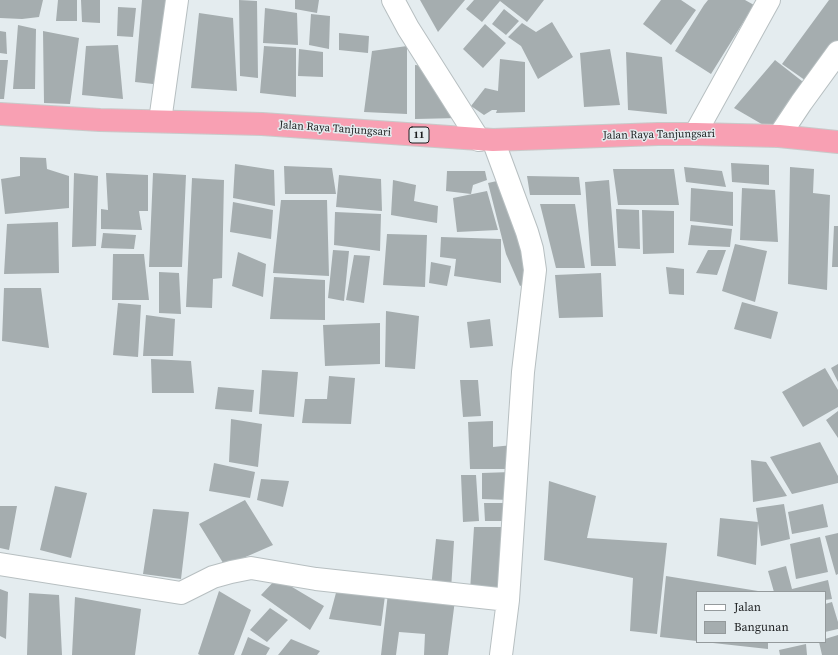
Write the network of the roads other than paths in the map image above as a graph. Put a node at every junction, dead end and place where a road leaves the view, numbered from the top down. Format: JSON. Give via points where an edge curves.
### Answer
{"nodes":[{"id":1,"x":177,"y":0,"type":"edge"},
{"id":2,"x":394,"y":0,"type":"edge"},
{"id":3,"x":770,"y":0,"type":"edge"},
{"id":4,"x":838,"y":52,"type":"edge"},
{"id":5,"x":0,"y":114,"type":"edge"},
{"id":6,"x":160,"y":121,"type":"junction"},
{"id":7,"x":695,"y":134,"type":"junction"},
{"id":8,"x":779,"y":136,"type":"junction"},
{"id":9,"x":486,"y":140,"type":"junction"},
{"id":10,"x":838,"y":142,"type":"edge"},
{"id":11,"x":0,"y":564,"type":"edge"},
{"id":12,"x":508,"y":600,"type":"junction"},
{"id":13,"x":501,"y":655,"type":"edge"}],
"edges":[{"from":1,"to":6,"type":"street"},
{"from":2,"to":9,"type":"street","via":[[408,28]]},
{"from":3,"to":7,"type":"street"},
{"from":4,"to":8,"type":"street"},
{"from":5,"to":6,"type":"highway","name":"Jalan Raya Tanjungsari","number":"11"},
{"from":6,"to":9,"type":"highway","name":"Jalan Raya Tanjungsari","number":"11","via":[[262,124]]},
{"from":7,"to":8,"type":"highway","name":"Jalan Raya Tanjungsari","number":"11"},
{"from":7,"to":9,"type":"highway","name":"Jalan Raya Tanjungsari","number":"11"},
{"from":8,"to":10,"type":"highway","name":"Jalan Raya Tanjungsari","number":"11"},
{"from":9,"to":12,"type":"street","via":[[527,232],[535,270],[523,372]]},
{"from":11,"to":12,"type":"street","via":[[181,593],[212,577],[251,568],[316,579]]},
{"from":12,"to":13,"type":"street"}]}
